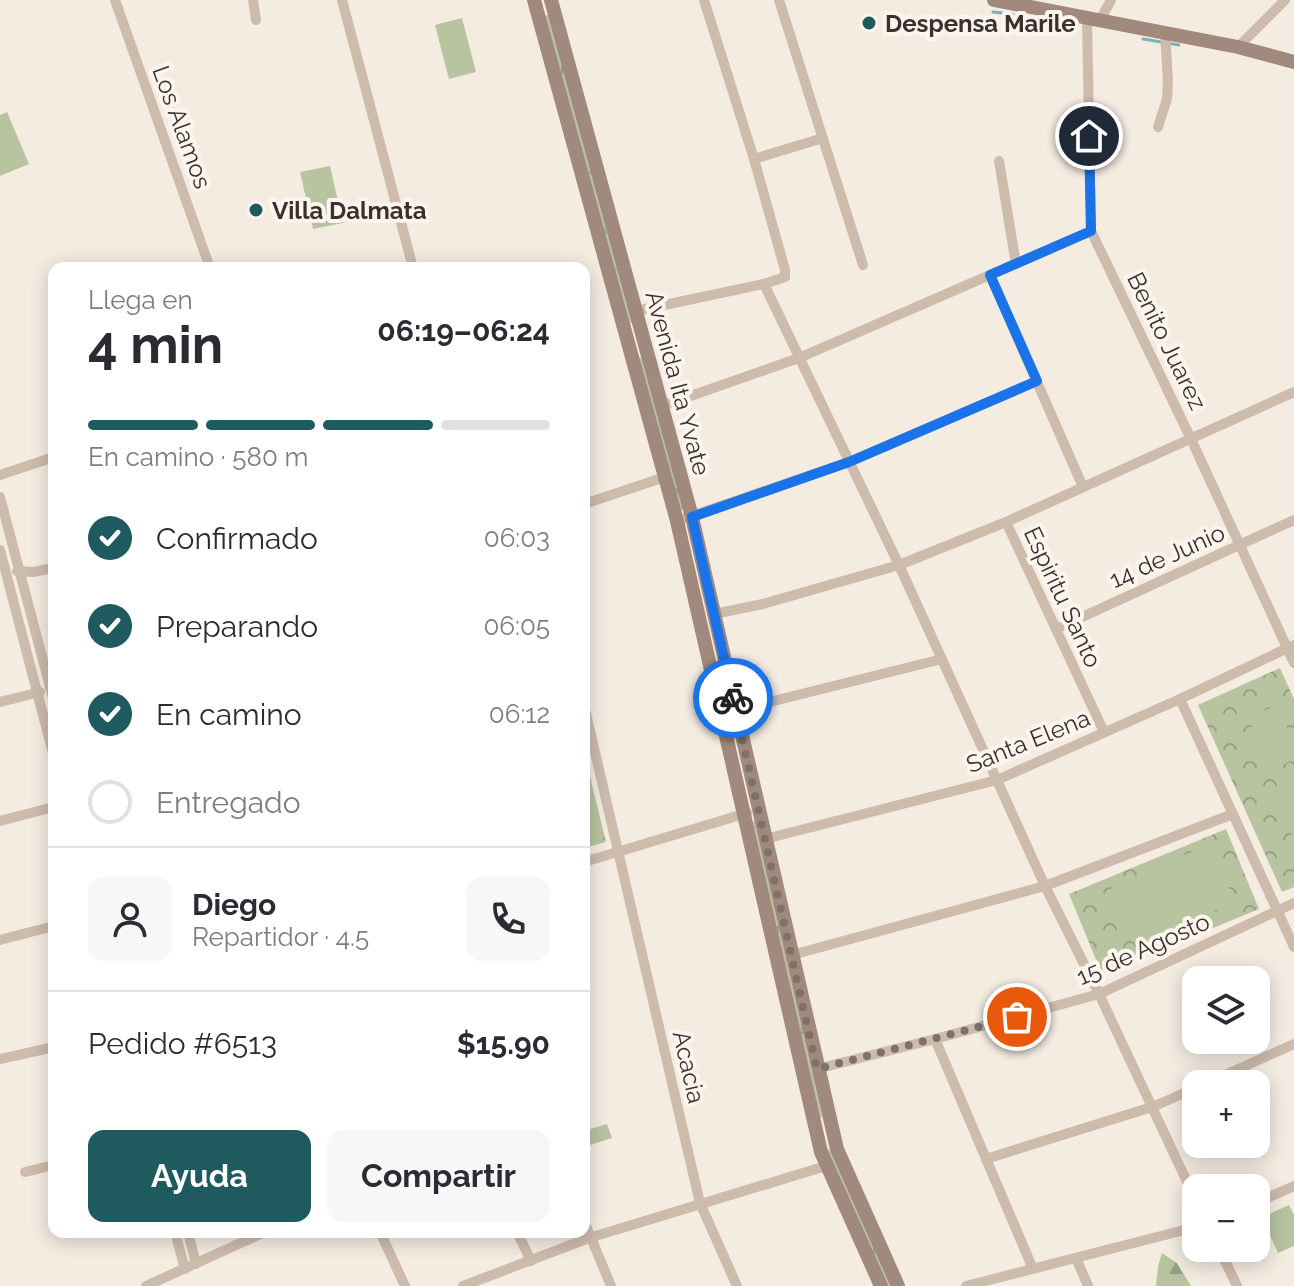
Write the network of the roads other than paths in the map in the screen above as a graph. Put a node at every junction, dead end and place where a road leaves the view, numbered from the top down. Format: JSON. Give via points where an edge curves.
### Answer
{"nodes":[{"id":1,"x":115,"y":0,"type":"edge"},
{"id":2,"x":253,"y":0,"type":"edge"},
{"id":3,"x":342,"y":0,"type":"edge"},
{"id":4,"x":534,"y":0,"type":"edge"},
{"id":5,"x":551,"y":0,"type":"edge"},
{"id":6,"x":704,"y":0,"type":"edge"},
{"id":7,"x":779,"y":0,"type":"edge"},
{"id":8,"x":994,"y":0,"type":"edge"},
{"id":9,"x":1111,"y":0,"type":"edge"},
{"id":10,"x":1285,"y":0,"type":"edge"},
{"id":11,"x":1094,"y":19,"type":"junction"},
{"id":12,"x":256,"y":20,"type":"dead end"},
{"id":13,"x":1165,"y":33,"type":"junction"},
{"id":14,"x":1238,"y":47,"type":"junction"},
{"id":15,"x":1294,"y":62,"type":"edge"},
{"id":16,"x":1158,"y":127,"type":"dead end"},
{"id":17,"x":823,"y":138,"type":"junction"},
{"id":18,"x":754,"y":159,"type":"junction"},
{"id":19,"x":999,"y":161,"type":"dead end"},
{"id":20,"x":586,"y":162,"type":"junction"},
{"id":21,"x":1091,"y":231,"type":"junction"},
{"id":22,"x":208,"y":262,"type":"edge"},
{"id":23,"x":411,"y":262,"type":"edge"},
{"id":24,"x":1016,"y":264,"type":"junction"},
{"id":25,"x":863,"y":265,"type":"dead end"},
{"id":26,"x":990,"y":275,"type":"junction"},
{"id":27,"x":764,"y":284,"type":"junction"},
{"id":28,"x":636,"y":311,"type":"junction"},
{"id":29,"x":643,"y":335,"type":"junction"},
{"id":30,"x":627,"y":339,"type":"junction"},
{"id":31,"x":799,"y":358,"type":"junction"},
{"id":32,"x":1037,"y":381,"type":"junction"},
{"id":33,"x":1294,"y":392,"type":"edge"},
{"id":34,"x":662,"y":406,"type":"junction"},
{"id":35,"x":1191,"y":439,"type":"junction"},
{"id":36,"x":48,"y":459,"type":"edge"},
{"id":37,"x":849,"y":462,"type":"junction"},
{"id":38,"x":0,"y":475,"type":"edge"},
{"id":39,"x":665,"y":477,"type":"junction"},
{"id":40,"x":1083,"y":487,"type":"junction"},
{"id":41,"x":0,"y":497,"type":"edge"},
{"id":42,"x":590,"y":502,"type":"edge"},
{"id":43,"x":685,"y":519,"type":"junction"},
{"id":44,"x":1294,"y":520,"type":"edge"},
{"id":45,"x":1006,"y":522,"type":"junction"},
{"id":46,"x":1240,"y":545,"type":"junction"},
{"id":47,"x":0,"y":550,"type":"edge"},
{"id":48,"x":899,"y":565,"type":"junction"},
{"id":49,"x":48,"y":569,"type":"edge"},
{"id":50,"x":20,"y":575,"type":"junction"},
{"id":51,"x":3,"y":579,"type":"edge"},
{"id":52,"x":714,"y":614,"type":"junction"},
{"id":53,"x":1056,"y":629,"type":"junction"},
{"id":54,"x":1290,"y":646,"type":"edge"},
{"id":55,"x":942,"y":659,"type":"junction"},
{"id":56,"x":1294,"y":663,"type":"edge"},
{"id":57,"x":48,"y":675,"type":"edge"},
{"id":58,"x":48,"y":690,"type":"edge"},
{"id":59,"x":37,"y":693,"type":"junction"},
{"id":60,"x":1180,"y":699,"type":"junction"},
{"id":61,"x":0,"y":702,"type":"edge"},
{"id":62,"x":728,"y":712,"type":"junction"},
{"id":63,"x":590,"y":730,"type":"edge"},
{"id":64,"x":1104,"y":732,"type":"junction"},
{"id":65,"x":48,"y":734,"type":"edge"},
{"id":66,"x":997,"y":780,"type":"junction"},
{"id":67,"x":48,"y":809,"type":"edge"},
{"id":68,"x":751,"y":812,"type":"junction"},
{"id":69,"x":1233,"y":814,"type":"junction"},
{"id":70,"x":0,"y":821,"type":"edge"},
{"id":71,"x":765,"y":839,"type":"junction"},
{"id":72,"x":619,"y":851,"type":"junction"},
{"id":73,"x":590,"y":860,"type":"edge"},
{"id":74,"x":1045,"y":886,"type":"junction"},
{"id":75,"x":1294,"y":903,"type":"edge"},
{"id":76,"x":773,"y":909,"type":"junction"},
{"id":77,"x":1278,"y":911,"type":"junction"},
{"id":78,"x":48,"y":928,"type":"edge"},
{"id":79,"x":0,"y":940,"type":"edge"},
{"id":80,"x":1294,"y":947,"type":"edge"},
{"id":81,"x":792,"y":955,"type":"junction"},
{"id":82,"x":1099,"y":994,"type":"junction"},
{"id":83,"x":935,"y":1039,"type":"junction"},
{"id":84,"x":1294,"y":1044,"type":"edge"},
{"id":85,"x":48,"y":1048,"type":"edge"},
{"id":86,"x":0,"y":1059,"type":"edge"},
{"id":87,"x":817,"y":1069,"type":"junction"},
{"id":88,"x":1236,"y":1070,"type":"edge"},
{"id":89,"x":1182,"y":1094,"type":"edge"},
{"id":90,"x":1152,"y":1107,"type":"junction"},
{"id":91,"x":824,"y":1132,"type":"junction"},
{"id":92,"x":986,"y":1159,"type":"junction"},
{"id":93,"x":48,"y":1166,"type":"edge"},
{"id":94,"x":826,"y":1166,"type":"junction"},
{"id":95,"x":25,"y":1172,"type":"dead end"},
{"id":96,"x":1183,"y":1174,"type":"edge"},
{"id":97,"x":1294,"y":1186,"type":"edge"},
{"id":98,"x":1270,"y":1197,"type":"edge"},
{"id":99,"x":700,"y":1203,"type":"junction"},
{"id":100,"x":1182,"y":1231,"type":"edge"},
{"id":101,"x":177,"y":1238,"type":"edge"},
{"id":102,"x":190,"y":1238,"type":"edge"},
{"id":103,"x":252,"y":1238,"type":"edge"},
{"id":104,"x":383,"y":1238,"type":"edge"},
{"id":105,"x":520,"y":1238,"type":"edge"},
{"id":106,"x":589,"y":1238,"type":"joint"},
{"id":107,"x":590,"y":1238,"type":"edge"},
{"id":108,"x":1076,"y":1258,"type":"junction"},
{"id":109,"x":531,"y":1261,"type":"junction"},
{"id":110,"x":1226,"y":1262,"type":"edge"},
{"id":111,"x":196,"y":1264,"type":"junction"},
{"id":112,"x":185,"y":1269,"type":"junction"},
{"id":113,"x":1033,"y":1269,"type":"junction"},
{"id":114,"x":498,"y":1273,"type":"junction"},
{"id":115,"x":146,"y":1286,"type":"edge"},
{"id":116,"x":405,"y":1286,"type":"edge"},
{"id":117,"x":463,"y":1286,"type":"edge"},
{"id":118,"x":503,"y":1286,"type":"edge"},
{"id":119,"x":611,"y":1286,"type":"edge"},
{"id":120,"x":737,"y":1286,"type":"edge"},
{"id":121,"x":881,"y":1286,"type":"edge"},
{"id":122,"x":898,"y":1286,"type":"edge"},
{"id":123,"x":970,"y":1286,"type":"edge"},
{"id":124,"x":1088,"y":1286,"type":"edge"},
{"id":125,"x":1237,"y":1286,"type":"edge"}],
"edges":[{"from":1,"to":22,"type":"street","name":"Los Alamos"},
{"from":2,"to":12,"type":"street"},
{"from":3,"to":23,"type":"street"},
{"from":4,"to":20,"type":"street","name":"Avenida Ita Yvate"},
{"from":5,"to":20,"type":"street","name":"Avenida Ita Yvate"},
{"from":6,"to":18,"type":"street"},
{"from":7,"to":17,"type":"street"},
{"from":8,"to":11,"type":"street"},
{"from":9,"to":11,"type":"street"},
{"from":10,"to":14,"type":"street"},
{"from":11,"to":13,"type":"street"},
{"from":11,"to":21,"type":"street","name":"Benito Juarez"},
{"from":13,"to":14,"type":"street"},
{"from":13,"to":16,"type":"street","via":[[1167,99]]},
{"from":14,"to":15,"type":"street"},
{"from":17,"to":18,"type":"street"},
{"from":17,"to":25,"type":"street"},
{"from":18,"to":27,"type":"street","via":[[785,270],[785,277]]},
{"from":19,"to":24,"type":"street"},
{"from":20,"to":28,"type":"street","name":"Avenida Ita Yvate"},
{"from":20,"to":30,"type":"street","name":"Avenida Ita Yvate"},
{"from":21,"to":24,"type":"street"},
{"from":21,"to":35,"type":"street","name":"Benito Juarez"},
{"from":24,"to":26,"type":"street"},
{"from":26,"to":31,"type":"street"},
{"from":26,"to":32,"type":"street"},
{"from":27,"to":28,"type":"street"},
{"from":27,"to":31,"type":"street"},
{"from":28,"to":29,"type":"street","name":"Avenida Ita Yvate"},
{"from":29,"to":30,"type":"street"},
{"from":29,"to":34,"type":"street","name":"Avenida Ita Yvate"},
{"from":30,"to":39,"type":"street","name":"Avenida Ita Yvate"},
{"from":31,"to":34,"type":"street"},
{"from":31,"to":37,"type":"street"},
{"from":32,"to":37,"type":"street"},
{"from":32,"to":40,"type":"street"},
{"from":33,"to":35,"type":"street"},
{"from":34,"to":43,"type":"street","name":"Avenida Ita Yvate"},
{"from":35,"to":40,"type":"street"},
{"from":35,"to":46,"type":"street","name":"Benito Juarez"},
{"from":36,"to":38,"type":"street"},
{"from":37,"to":43,"type":"street"},
{"from":37,"to":48,"type":"street"},
{"from":39,"to":42,"type":"street"},
{"from":39,"to":43,"type":"street","name":"Avenida Ita Yvate"},
{"from":40,"to":45,"type":"street"},
{"from":41,"to":50,"type":"street"},
{"from":43,"to":52,"type":"street","name":"Avenida Ita Yvate"},
{"from":43,"to":62,"type":"street","name":"Avenida Ita Yvate"},
{"from":44,"to":46,"type":"street","name":"14 de Junio"},
{"from":45,"to":48,"type":"street"},
{"from":45,"to":53,"type":"street","name":"Espiritu Santo"},
{"from":46,"to":53,"type":"street","name":"14 de Junio"},
{"from":46,"to":54,"type":"street","name":"Benito Juarez"},
{"from":47,"to":51,"type":"street"},
{"from":48,"to":52,"type":"street"},
{"from":48,"to":55,"type":"street"},
{"from":49,"to":50,"type":"street"},
{"from":50,"to":51,"type":"street"},
{"from":50,"to":57,"type":"street"},
{"from":51,"to":59,"type":"street"},
{"from":52,"to":62,"type":"street","name":"Avenida Ita Yvate"},
{"from":53,"to":64,"type":"street","name":"Espiritu Santo"},
{"from":54,"to":56,"type":"street","name":"Benito Juarez"},
{"from":54,"to":60,"type":"street","name":"Santa Elena"},
{"from":55,"to":62,"type":"street"},
{"from":55,"to":66,"type":"street"},
{"from":58,"to":59,"type":"street"},
{"from":59,"to":61,"type":"street"},
{"from":59,"to":65,"type":"street"},
{"from":60,"to":64,"type":"street","name":"Santa Elena"},
{"from":60,"to":69,"type":"street"},
{"from":62,"to":68,"type":"street","name":"Avenida Ita Yvate"},
{"from":63,"to":72,"type":"street","name":"Acacia"},
{"from":64,"to":66,"type":"street","name":"Santa Elena"},
{"from":66,"to":71,"type":"street","name":"Santa Elena"},
{"from":66,"to":74,"type":"street"},
{"from":67,"to":70,"type":"street"},
{"from":68,"to":71,"type":"street","name":"Avenida Ita Yvate"},
{"from":68,"to":72,"type":"street"},
{"from":68,"to":76,"type":"street","name":"Avenida Ita Yvate"},
{"from":69,"to":74,"type":"street"},
{"from":69,"to":77,"type":"street"},
{"from":71,"to":76,"type":"street","name":"Avenida Ita Yvate"},
{"from":72,"to":73,"type":"street"},
{"from":72,"to":99,"type":"street","name":"Acacia"},
{"from":74,"to":81,"type":"street"},
{"from":74,"to":82,"type":"street"},
{"from":75,"to":77,"type":"street","name":"15 de Agosto"},
{"from":76,"to":81,"type":"street","name":"Avenida Ita Yvate"},
{"from":76,"to":91,"type":"street","name":"Avenida Ita Yvate"},
{"from":77,"to":80,"type":"street"},
{"from":77,"to":82,"type":"street","name":"15 de Agosto"},
{"from":78,"to":79,"type":"street"},
{"from":81,"to":87,"type":"street","name":"Avenida Ita Yvate"},
{"from":82,"to":83,"type":"street","name":"15 de Agosto"},
{"from":82,"to":90,"type":"street"},
{"from":83,"to":87,"type":"street","name":"15 de Agosto"},
{"from":83,"to":92,"type":"street"},
{"from":84,"to":88,"type":"street"},
{"from":85,"to":86,"type":"street"},
{"from":87,"to":91,"type":"street","name":"Avenida Ita Yvate"},
{"from":89,"to":90,"type":"street"},
{"from":90,"to":92,"type":"street"},
{"from":90,"to":96,"type":"street"},
{"from":91,"to":94,"type":"street","name":"Avenida Ita Yvate"},
{"from":91,"to":122,"type":"street","name":"Avenida Ita Yvate"},
{"from":92,"to":113,"type":"street"},
{"from":93,"to":95,"type":"street"},
{"from":94,"to":99,"type":"street"},
{"from":94,"to":121,"type":"street","name":"Avenida Ita Yvate"},
{"from":97,"to":98,"type":"street"},
{"from":99,"to":107,"type":"street"},
{"from":99,"to":120,"type":"street","name":"Acacia"},
{"from":100,"to":108,"type":"street"},
{"from":101,"to":112,"type":"street"},
{"from":102,"to":111,"type":"street"},
{"from":103,"to":111,"type":"street"},
{"from":104,"to":116,"type":"street"},
{"from":105,"to":109,"type":"street"},
{"from":106,"to":109,"type":"street"},
{"from":106,"to":119,"type":"street"},
{"from":108,"to":113,"type":"street"},
{"from":108,"to":124,"type":"street"},
{"from":109,"to":114,"type":"street"},
{"from":110,"to":125,"type":"street"},
{"from":111,"to":112,"type":"street"},
{"from":112,"to":115,"type":"street"},
{"from":113,"to":123,"type":"street"},
{"from":114,"to":117,"type":"street"},
{"from":114,"to":118,"type":"street"}]}
